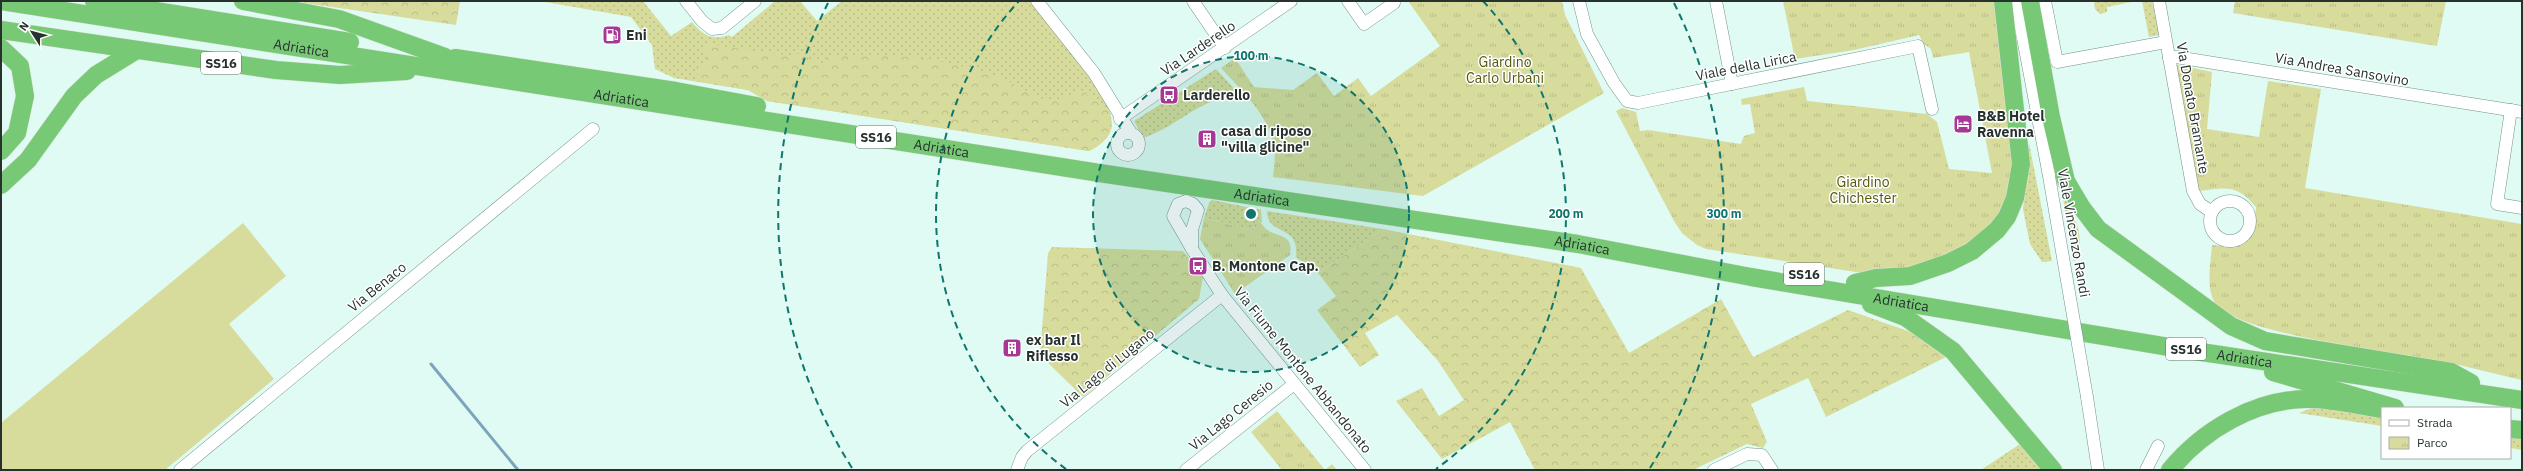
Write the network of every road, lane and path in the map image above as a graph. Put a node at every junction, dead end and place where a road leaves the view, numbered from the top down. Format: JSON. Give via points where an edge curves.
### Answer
{"nodes":[{"id":1,"x":1,"y":1,"type":"edge"},
{"id":2,"x":94,"y":1,"type":"edge"},
{"id":3,"x":243,"y":1,"type":"edge"},
{"id":4,"x":686,"y":1,"type":"edge"},
{"id":5,"x":755,"y":1,"type":"edge"},
{"id":6,"x":1037,"y":1,"type":"edge"},
{"id":7,"x":1193,"y":1,"type":"edge"},
{"id":8,"x":1291,"y":1,"type":"edge"},
{"id":9,"x":1348,"y":1,"type":"edge"},
{"id":10,"x":1579,"y":1,"type":"edge"},
{"id":11,"x":1716,"y":1,"type":"edge"},
{"id":12,"x":2003,"y":1,"type":"edge"},
{"id":13,"x":2016,"y":1,"type":"edge"},
{"id":14,"x":2030,"y":1,"type":"edge"},
{"id":15,"x":2045,"y":1,"type":"edge"},
{"id":16,"x":2159,"y":1,"type":"edge"},
{"id":17,"x":1394,"y":3,"type":"dead end"},
{"id":18,"x":1,"y":30,"type":"edge"},
{"id":19,"x":2166,"y":42,"type":"junction"},
{"id":20,"x":1,"y":48,"type":"edge"},
{"id":21,"x":1225,"y":48,"type":"junction"},
{"id":22,"x":135,"y":51,"type":"junction"},
{"id":23,"x":2169,"y":58,"type":"junction"},
{"id":24,"x":444,"y":63,"type":"junction"},
{"id":25,"x":1732,"y":84,"type":"junction"},
{"id":26,"x":1932,"y":108,"type":"dead end"},
{"id":27,"x":2516,"y":111,"type":"edge"},
{"id":28,"x":1120,"y":119,"type":"junction"},
{"id":29,"x":593,"y":129,"type":"dead end"},
{"id":30,"x":1132,"y":134,"type":"junction"},
{"id":31,"x":1119,"y":138,"type":"junction"},
{"id":32,"x":1,"y":151,"type":"edge"},
{"id":33,"x":1,"y":184,"type":"edge"},
{"id":34,"x":2522,"y":208,"type":"edge"},
{"id":35,"x":2212,"y":212,"type":"dead end"},
{"id":36,"x":1192,"y":249,"type":"dead end"},
{"id":37,"x":1853,"y":288,"type":"junction"},
{"id":38,"x":1222,"y":295,"type":"junction"},
{"id":39,"x":2181,"y":349,"type":"junction"},
{"id":40,"x":2471,"y":383,"type":"junction"},
{"id":41,"x":1294,"y":384,"type":"junction"},
{"id":42,"x":2522,"y":391,"type":"edge"},
{"id":43,"x":2522,"y":400,"type":"edge"},
{"id":44,"x":2392,"y":407,"type":"edge"},
{"id":45,"x":2381,"y":409,"type":"edge"},
{"id":46,"x":2511,"y":429,"type":"edge"},
{"id":47,"x":2522,"y":430,"type":"edge"},
{"id":48,"x":2158,"y":446,"type":"dead end"},
{"id":49,"x":180,"y":470,"type":"edge"},
{"id":50,"x":1017,"y":470,"type":"edge"},
{"id":51,"x":1186,"y":470,"type":"edge"},
{"id":52,"x":1366,"y":470,"type":"edge"},
{"id":53,"x":1714,"y":470,"type":"edge"},
{"id":54,"x":1772,"y":470,"type":"edge"},
{"id":55,"x":2053,"y":470,"type":"edge"},
{"id":56,"x":2098,"y":470,"type":"edge"},
{"id":57,"x":2146,"y":470,"type":"edge"},
{"id":58,"x":2170,"y":470,"type":"edge"}],
"edges":[{"from":1,"to":24,"type":"highway","name":"Adriatica","number":"SS16"},
{"from":2,"to":24,"type":"highway","name":"Adriatica","number":"SS16"},
{"from":3,"to":24,"type":"highway","number":"SS16","via":[[339,19]]},
{"from":4,"to":5,"type":"street","via":[[712,29],[722,28]]},
{"from":6,"to":28,"type":"street","via":[[1094,73]]},
{"from":7,"to":21,"type":"street"},
{"from":8,"to":21,"type":"street","name":"Via Larderello"},
{"from":9,"to":17,"type":"street","via":[[1364,24]]},
{"from":10,"to":25,"type":"street","name":"Viale della Lirica","via":[[1587,34],[1627,101],[1638,103]]},
{"from":11,"to":25,"type":"street"},
{"from":12,"to":37,"type":"highway","number":"SS16","via":[[2021,164],[2015,198],[2007,217],[1997,230],[1972,251],[1948,263],[1910,276],[1876,278]]},
{"from":13,"to":56,"type":"street","name":"Viale Vincenzo Randi","bridge":true,"via":[[2049,176]]},
{"from":14,"to":40,"type":"highway","number":"SS16","via":[[2051,117],[2066,181],[2098,229],[2231,326],[2265,341],[2451,372]]},
{"from":15,"to":19,"type":"street","via":[[2057,62]]},
{"from":16,"to":19,"type":"street","name":"Via Donato Bramante"},
{"from":18,"to":22,"type":"highway","number":"SS16"},
{"from":19,"to":23,"type":"street","name":"Via Donato Bramante"},
{"from":20,"to":32,"type":"highway","via":[[20,66],[25,96],[17,133]]},
{"from":21,"to":28,"type":"street","name":"Via Larderello"},
{"from":22,"to":24,"type":"highway","number":"SS16","via":[[276,70],[340,75]]},
{"from":22,"to":33,"type":"highway","via":[[96,75],[74,96],[28,160]]},
{"from":23,"to":27,"type":"street","name":"Via Andrea Sansovino","via":[[2176,57]]},
{"from":23,"to":35,"type":"street","name":"Via Donato Bramante","via":[[2192,190],[2200,204]]},
{"from":24,"to":37,"type":"highway","name":"Adriatica","number":"SS16","via":[[676,91],[768,108],[1526,227]]},
{"from":25,"to":26,"type":"street","name":"Viale della Lirica","via":[[1918,46]]},
{"from":27,"to":34,"type":"street","name":"Via Andrea Sansovino","via":[[2497,204]]},
{"from":28,"to":30,"type":"street"},
{"from":28,"to":31,"type":"street"},
{"from":29,"to":49,"type":"street","name":"Via Benaco"},
{"from":30,"to":31,"type":"street","via":[[1125,134]]},
{"from":30,"to":31,"type":"street","via":[[1139,144],[1137,151],[1131,155],[1120,152],[1117,145]]},
{"from":36,"to":38,"type":"street","name":"Via Fiume Montone Abbandonato"},
{"from":37,"to":39,"type":"highway","name":"Adriatica","number":"SS16"},
{"from":37,"to":40,"type":"highway","name":"Adriatica","number":"SS16"},
{"from":37,"to":55,"type":"highway","number":"SS16","via":[[1873,305],[1905,318],[1953,352]]},
{"from":38,"to":41,"type":"street","name":"Via Fiume Montone Abbandonato"},
{"from":38,"to":50,"type":"street","name":"Via Lago di Lugano","via":[[1027,451]]},
{"from":39,"to":43,"type":"highway","name":"Adriatica","number":"SS16"},
{"from":39,"to":44,"type":"highway"},
{"from":40,"to":42,"type":"highway","name":"Adriatica","number":"SS16"},
{"from":41,"to":51,"type":"street","name":"Via Lago Ceresio"},
{"from":41,"to":52,"type":"street","name":"Via Fiume Montone Abbandonato"},
{"from":45,"to":58,"type":"highway","via":[[2308,399],[2275,402],[2225,422],[2201,440]]},
{"from":46,"to":47,"type":"highway"},
{"from":48,"to":57,"type":"street"},
{"from":53,"to":54,"type":"street","via":[[1747,454],[1762,455]]}]}
